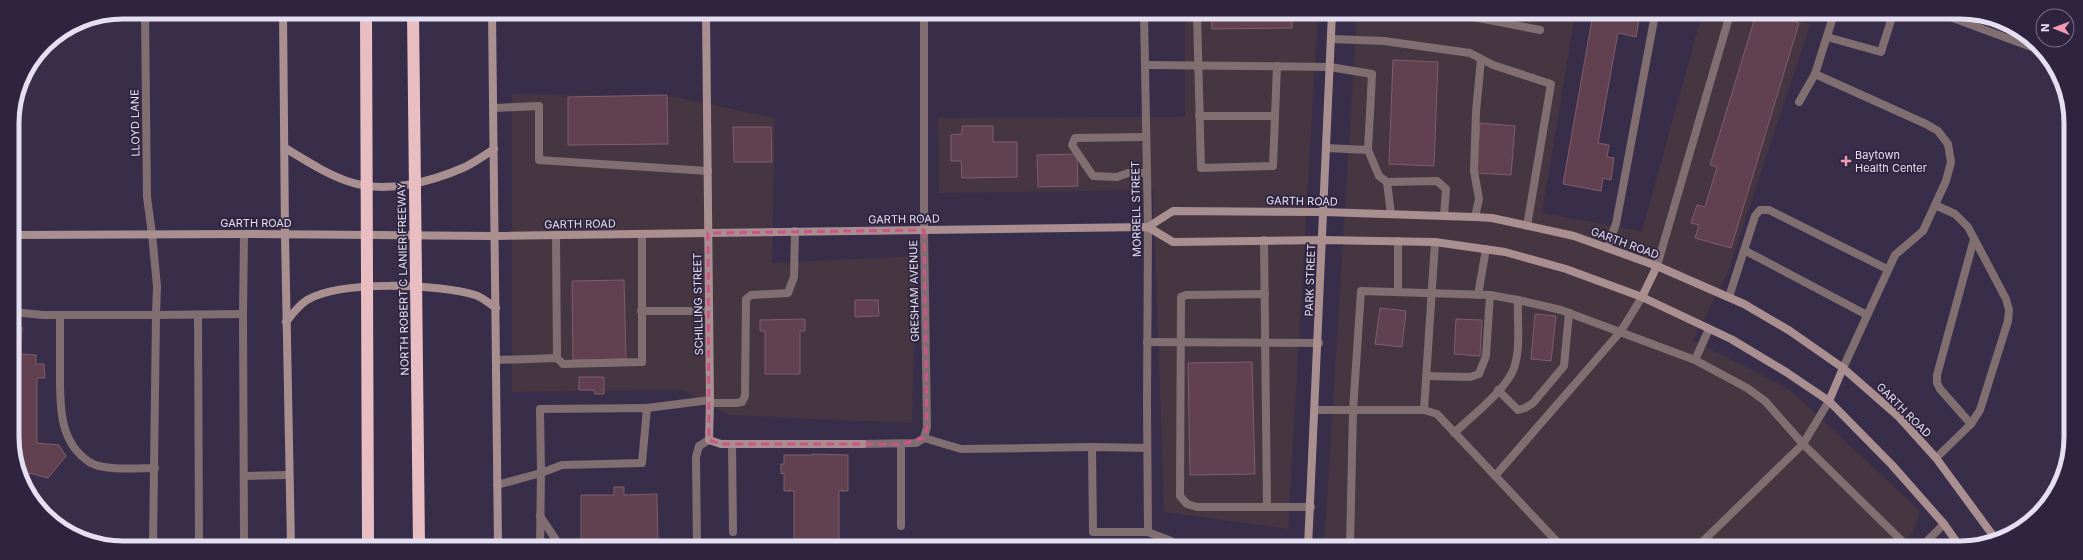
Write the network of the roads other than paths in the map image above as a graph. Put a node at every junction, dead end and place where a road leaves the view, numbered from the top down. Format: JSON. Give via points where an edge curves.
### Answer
{"nodes":[{"id":1,"x":145,"y":19,"type":"edge"},
{"id":2,"x":283,"y":19,"type":"edge"},
{"id":3,"x":366,"y":19,"type":"edge"},
{"id":4,"x":413,"y":19,"type":"edge"},
{"id":5,"x":492,"y":19,"type":"edge"},
{"id":6,"x":706,"y":19,"type":"edge"},
{"id":7,"x":924,"y":19,"type":"edge"},
{"id":8,"x":1144,"y":19,"type":"edge"},
{"id":9,"x":1197,"y":19,"type":"edge"},
{"id":10,"x":1332,"y":19,"type":"edge"},
{"id":11,"x":1484,"y":19,"type":"edge"},
{"id":12,"x":1729,"y":19,"type":"edge"},
{"id":13,"x":1832,"y":19,"type":"edge"},
{"id":14,"x":1891,"y":19,"type":"edge"},
{"id":15,"x":1956,"y":19,"type":"edge"},
{"id":16,"x":1654,"y":20,"type":"dead end"},
{"id":17,"x":1540,"y":30,"type":"dead end"},
{"id":18,"x":1827,"y":37,"type":"junction"},
{"id":19,"x":1331,"y":39,"type":"junction"},
{"id":20,"x":2029,"y":46,"type":"edge"},
{"id":21,"x":1481,"y":59,"type":"junction"},
{"id":22,"x":1145,"y":65,"type":"junction"},
{"id":23,"x":1198,"y":66,"type":"junction"},
{"id":24,"x":1277,"y":66,"type":"junction"},
{"id":25,"x":1330,"y":67,"type":"junction"},
{"id":26,"x":1815,"y":74,"type":"junction"},
{"id":27,"x":1799,"y":102,"type":"dead end"},
{"id":28,"x":494,"y":108,"type":"junction"},
{"id":29,"x":1199,"y":116,"type":"junction"},
{"id":30,"x":1275,"y":116,"type":"junction"},
{"id":31,"x":1146,"y":137,"type":"junction"},
{"id":32,"x":285,"y":148,"type":"junction"},
{"id":33,"x":1326,"y":148,"type":"junction"},
{"id":34,"x":494,"y":149,"type":"junction"},
{"id":35,"x":1368,"y":150,"type":"junction"},
{"id":36,"x":708,"y":171,"type":"junction"},
{"id":37,"x":1147,"y":173,"type":"junction"},
{"id":38,"x":1388,"y":182,"type":"junction"},
{"id":39,"x":1935,"y":205,"type":"junction"},
{"id":40,"x":1323,"y":212,"type":"junction"},
{"id":41,"x":1391,"y":214,"type":"junction"},
{"id":42,"x":1444,"y":216,"type":"junction"},
{"id":43,"x":1475,"y":217,"type":"junction"},
{"id":44,"x":1527,"y":226,"type":"junction"},
{"id":45,"x":1148,"y":227,"type":"junction"},
{"id":46,"x":924,"y":230,"type":"junction"},
{"id":47,"x":796,"y":231,"type":"junction"},
{"id":48,"x":708,"y":233,"type":"junction"},
{"id":49,"x":152,"y":234,"type":"junction"},
{"id":50,"x":244,"y":234,"type":"junction"},
{"id":51,"x":642,"y":234,"type":"junction"},
{"id":52,"x":19,"y":235,"type":"edge"},
{"id":53,"x":285,"y":235,"type":"junction"},
{"id":54,"x":556,"y":235,"type":"junction"},
{"id":55,"x":493,"y":236,"type":"junction"},
{"id":56,"x":1974,"y":239,"type":"junction"},
{"id":57,"x":1264,"y":240,"type":"junction"},
{"id":58,"x":1322,"y":240,"type":"junction"},
{"id":59,"x":1398,"y":241,"type":"junction"},
{"id":60,"x":1435,"y":242,"type":"junction"},
{"id":61,"x":1607,"y":248,"type":"junction"},
{"id":62,"x":1486,"y":249,"type":"junction"},
{"id":63,"x":1744,"y":250,"type":"junction"},
{"id":64,"x":1657,"y":266,"type":"junction"},
{"id":65,"x":1888,"y":269,"type":"junction"},
{"id":66,"x":1398,"y":292,"type":"junction"},
{"id":67,"x":1432,"y":292,"type":"junction"},
{"id":68,"x":1265,"y":294,"type":"junction"},
{"id":69,"x":1478,"y":294,"type":"junction"},
{"id":70,"x":1490,"y":295,"type":"junction"},
{"id":71,"x":1642,"y":297,"type":"junction"},
{"id":72,"x":1729,"y":297,"type":"junction"},
{"id":73,"x":1518,"y":300,"type":"junction"},
{"id":74,"x":496,"y":308,"type":"junction"},
{"id":75,"x":641,"y":311,"type":"junction"},
{"id":76,"x":708,"y":311,"type":"junction"},
{"id":77,"x":19,"y":312,"type":"edge"},
{"id":78,"x":1569,"y":313,"type":"junction"},
{"id":79,"x":242,"y":314,"type":"junction"},
{"id":80,"x":60,"y":315,"type":"junction"},
{"id":81,"x":156,"y":315,"type":"junction"},
{"id":82,"x":198,"y":315,"type":"junction"},
{"id":83,"x":1867,"y":315,"type":"junction"},
{"id":84,"x":286,"y":322,"type":"junction"},
{"id":85,"x":1709,"y":329,"type":"junction"},
{"id":86,"x":1621,"y":331,"type":"junction"},
{"id":87,"x":1147,"y":342,"type":"junction"},
{"id":88,"x":1180,"y":342,"type":"junction"},
{"id":89,"x":1265,"y":342,"type":"junction"},
{"id":90,"x":1319,"y":342,"type":"junction"},
{"id":91,"x":557,"y":358,"type":"junction"},
{"id":92,"x":497,"y":360,"type":"junction"},
{"id":93,"x":1696,"y":360,"type":"junction"},
{"id":94,"x":1843,"y":368,"type":"junction"},
{"id":95,"x":1426,"y":376,"type":"junction"},
{"id":96,"x":1498,"y":390,"type":"junction"},
{"id":97,"x":1829,"y":401,"type":"junction"},
{"id":98,"x":710,"y":402,"type":"junction"},
{"id":99,"x":646,"y":408,"type":"junction"},
{"id":100,"x":1315,"y":410,"type":"junction"},
{"id":101,"x":1353,"y":410,"type":"junction"},
{"id":102,"x":1424,"y":410,"type":"junction"},
{"id":103,"x":1971,"y":424,"type":"junction"},
{"id":104,"x":1454,"y":433,"type":"junction"},
{"id":105,"x":924,"y":438,"type":"junction"},
{"id":106,"x":708,"y":440,"type":"junction"},
{"id":107,"x":732,"y":444,"type":"junction"},
{"id":108,"x":862,"y":444,"type":"joint"},
{"id":109,"x":901,"y":444,"type":"junction"},
{"id":110,"x":1803,"y":444,"type":"junction"},
{"id":111,"x":1092,"y":448,"type":"junction"},
{"id":112,"x":1147,"y":448,"type":"junction"},
{"id":113,"x":1936,"y":458,"type":"junction"},
{"id":114,"x":155,"y":468,"type":"junction"},
{"id":115,"x":541,"y":473,"type":"junction"},
{"id":116,"x":288,"y":475,"type":"junction"},
{"id":117,"x":245,"y":476,"type":"junction"},
{"id":118,"x":1495,"y":476,"type":"junction"},
{"id":119,"x":497,"y":485,"type":"junction"},
{"id":120,"x":1266,"y":507,"type":"junction"},
{"id":121,"x":1310,"y":507,"type":"junction"},
{"id":122,"x":540,"y":516,"type":"junction"},
{"id":123,"x":1944,"y":524,"type":"junction"},
{"id":124,"x":901,"y":526,"type":"dead end"},
{"id":125,"x":733,"y":532,"type":"dead end"},
{"id":126,"x":1148,"y":532,"type":"junction"},
{"id":127,"x":1993,"y":535,"type":"edge"},
{"id":128,"x":153,"y":541,"type":"edge"},
{"id":129,"x":199,"y":541,"type":"edge"},
{"id":130,"x":244,"y":541,"type":"edge"},
{"id":131,"x":291,"y":541,"type":"edge"},
{"id":132,"x":368,"y":541,"type":"edge"},
{"id":133,"x":419,"y":541,"type":"edge"},
{"id":134,"x":498,"y":541,"type":"edge"},
{"id":135,"x":540,"y":541,"type":"edge"},
{"id":136,"x":557,"y":541,"type":"edge"},
{"id":137,"x":697,"y":541,"type":"edge"},
{"id":138,"x":1171,"y":541,"type":"edge"},
{"id":139,"x":1308,"y":541,"type":"edge"},
{"id":140,"x":1350,"y":541,"type":"edge"},
{"id":141,"x":1556,"y":541,"type":"edge"},
{"id":142,"x":1704,"y":541,"type":"edge"},
{"id":143,"x":1902,"y":541,"type":"edge"},
{"id":144,"x":1927,"y":541,"type":"edge"},
{"id":145,"x":1956,"y":541,"type":"edge"}],
"edges":[{"from":1,"to":49,"type":"street","name":"LLOYD LANE","via":[[147,197]]},
{"from":2,"to":32,"type":"main road"},
{"from":3,"to":132,"type":"highway","bridge":true},
{"from":4,"to":133,"type":"highway","name":"NORTH ROBERT C LANIER FREEWAY","bridge":true},
{"from":5,"to":28,"type":"main road"},
{"from":6,"to":36,"type":"main road","name":"SCHILLING STREET"},
{"from":7,"to":46,"type":"street","name":"GRESHAM AVENUE"},
{"from":8,"to":22,"type":"street","name":"MORRELL STREET"},
{"from":9,"to":23,"type":"street"},
{"from":10,"to":19,"type":"main road","name":"PARK STREET"},
{"from":11,"to":17,"type":"street"},
{"from":12,"to":64,"type":"street"},
{"from":13,"to":18,"type":"street"},
{"from":14,"to":18,"type":"street","via":[[1881,52]]},
{"from":15,"to":20,"type":"street"},
{"from":16,"to":61,"type":"street","via":[[1616,224]]},
{"from":18,"to":26,"type":"street"},
{"from":19,"to":21,"type":"street","via":[[1384,41],[1470,53]]},
{"from":19,"to":25,"type":"main road","name":"PARK STREET"},
{"from":21,"to":43,"type":"street","via":[[1475,120],[1474,171],[1479,199]]},
{"from":21,"to":44,"type":"street","via":[[1493,66],[1551,84]]},
{"from":22,"to":23,"type":"street"},
{"from":22,"to":31,"type":"street","name":"MORRELL STREET"},
{"from":23,"to":24,"type":"street"},
{"from":23,"to":29,"type":"street"},
{"from":24,"to":25,"type":"street"},
{"from":24,"to":30,"type":"street"},
{"from":25,"to":33,"type":"main road","name":"PARK STREET"},
{"from":25,"to":35,"type":"street","via":[[1372,74]]},
{"from":26,"to":27,"type":"street"},
{"from":26,"to":39,"type":"street","via":[[1938,131],[1948,144],[1951,162]]},
{"from":28,"to":34,"type":"main road"},
{"from":28,"to":36,"type":"street","via":[[539,106],[539,160]]},
{"from":29,"to":30,"type":"street"},
{"from":29,"to":30,"type":"street","via":[[1201,168],[1273,166]]},
{"from":31,"to":37,"type":"street","name":"MORRELL STREET"},
{"from":31,"to":37,"type":"street","via":[[1076,138],[1072,145],[1093,176],[1117,177],[1128,173]]},
{"from":32,"to":34,"type":"main road","via":[[338,177],[351,182],[378,186],[408,185],[438,177],[466,166]]},
{"from":32,"to":53,"type":"main road"},
{"from":33,"to":35,"type":"street"},
{"from":33,"to":40,"type":"main road","name":"PARK STREET"},
{"from":34,"to":55,"type":"main road"},
{"from":35,"to":38,"type":"street","via":[[1379,176]]},
{"from":36,"to":48,"type":"main road","name":"SCHILLING STREET"},
{"from":37,"to":45,"type":"street","name":"MORRELL STREET"},
{"from":38,"to":41,"type":"street"},
{"from":38,"to":42,"type":"street","via":[[1437,181],[1446,189]]},
{"from":39,"to":56,"type":"street","via":[[1962,220]]},
{"from":39,"to":65,"type":"street","via":[[1923,230],[1895,255]]},
{"from":40,"to":41,"type":"main road","name":"GARTH ROAD"},
{"from":40,"to":45,"type":"main road","name":"GARTH ROAD","via":[[1173,211]]},
{"from":40,"to":58,"type":"main road","name":"PARK STREET"},
{"from":41,"to":42,"type":"main road","name":"GARTH ROAD"},
{"from":42,"to":43,"type":"main road","name":"GARTH ROAD"},
{"from":43,"to":44,"type":"main road","name":"GARTH ROAD"},
{"from":44,"to":61,"type":"main road","name":"GARTH ROAD","via":[[1574,236]]},
{"from":45,"to":46,"type":"main road","name":"GARTH ROAD"},
{"from":45,"to":57,"type":"main road","via":[[1173,242]]},
{"from":45,"to":87,"type":"street","name":"MORRELL STREET"},
{"from":46,"to":47,"type":"main road","name":"GARTH ROAD"},
{"from":46,"to":105,"type":"street","name":"GRESHAM AVENUE","via":[[927,427]]},
{"from":47,"to":48,"type":"main road","name":"GARTH ROAD"},
{"from":47,"to":98,"type":"street","via":[[794,277],[788,293],[751,295],[746,299],[745,396],[742,402]]},
{"from":48,"to":51,"type":"main road","name":"GARTH ROAD"},
{"from":48,"to":76,"type":"main road","name":"SCHILLING STREET"},
{"from":49,"to":50,"type":"main road","name":"GARTH ROAD"},
{"from":49,"to":52,"type":"main road","name":"GARTH ROAD"},
{"from":49,"to":81,"type":"street","name":"LLOYD LANE","via":[[157,286]]},
{"from":50,"to":53,"type":"main road","name":"GARTH ROAD"},
{"from":50,"to":79,"type":"street"},
{"from":51,"to":54,"type":"main road","name":"GARTH ROAD"},
{"from":51,"to":75,"type":"street"},
{"from":53,"to":55,"type":"main road","name":"GARTH ROAD"},
{"from":53,"to":84,"type":"main road"},
{"from":54,"to":55,"type":"main road","name":"GARTH ROAD"},
{"from":54,"to":91,"type":"street"},
{"from":55,"to":74,"type":"main road"},
{"from":56,"to":103,"type":"street","via":[[2006,299],[2009,310],[2008,321],[1980,410]]},
{"from":56,"to":103,"type":"street","via":[[1937,375],[1940,389]]},
{"from":57,"to":58,"type":"main road"},
{"from":57,"to":68,"type":"street"},
{"from":58,"to":59,"type":"main road"},
{"from":58,"to":90,"type":"main road","name":"PARK STREET"},
{"from":59,"to":60,"type":"main road"},
{"from":59,"to":66,"type":"street"},
{"from":60,"to":62,"type":"main road"},
{"from":60,"to":67,"type":"street"},
{"from":61,"to":64,"type":"main road","name":"GARTH ROAD"},
{"from":62,"to":69,"type":"street"},
{"from":62,"to":71,"type":"main road","via":[[1566,269]]},
{"from":63,"to":65,"type":"street","via":[[1755,216],[1760,210],[1769,210]]},
{"from":63,"to":72,"type":"street"},
{"from":63,"to":83,"type":"street"},
{"from":64,"to":71,"type":"main road"},
{"from":64,"to":72,"type":"main road","name":"GARTH ROAD"},
{"from":65,"to":83,"type":"street"},
{"from":66,"to":67,"type":"street"},
{"from":66,"to":101,"type":"street","via":[[1361,291]]},
{"from":67,"to":69,"type":"street"},
{"from":67,"to":95,"type":"street"},
{"from":68,"to":88,"type":"street","via":[[1186,295],[1181,298]]},
{"from":68,"to":89,"type":"street"},
{"from":69,"to":70,"type":"street"},
{"from":70,"to":73,"type":"street"},
{"from":70,"to":95,"type":"street","via":[[1486,356],[1479,374],[1470,377]]},
{"from":71,"to":85,"type":"main road"},
{"from":71,"to":86,"type":"street"},
{"from":72,"to":94,"type":"main road","name":"GARTH ROAD","via":[[1790,331]]},
{"from":73,"to":78,"type":"street"},
{"from":73,"to":96,"type":"street","via":[[1517,352],[1514,368]]},
{"from":74,"to":84,"type":"main road","via":[[477,295],[448,289],[407,285],[354,288],[308,300],[295,310]]},
{"from":74,"to":92,"type":"main road"},
{"from":75,"to":76,"type":"street"},
{"from":75,"to":91,"type":"street","via":[[642,362],[563,364]]},
{"from":76,"to":98,"type":"main road","name":"SCHILLING STREET"},
{"from":77,"to":80,"type":"street"},
{"from":78,"to":86,"type":"street"},
{"from":78,"to":96,"type":"street","via":[[1564,366],[1533,402],[1518,410]]},
{"from":79,"to":82,"type":"street"},
{"from":79,"to":117,"type":"street"},
{"from":80,"to":81,"type":"street"},
{"from":80,"to":114,"type":"street","via":[[60,409],[64,429],[75,449],[92,463],[105,467]]},
{"from":81,"to":82,"type":"street"},
{"from":81,"to":114,"type":"street","name":"LLOYD LANE"},
{"from":82,"to":129,"type":"street"},
{"from":83,"to":94,"type":"street"},
{"from":84,"to":116,"type":"main road"},
{"from":85,"to":93,"type":"street"},
{"from":85,"to":97,"type":"main road","via":[[1786,372]]},
{"from":86,"to":93,"type":"street"},
{"from":86,"to":118,"type":"street"},
{"from":87,"to":88,"type":"street"},
{"from":87,"to":112,"type":"street","name":"MORRELL STREET"},
{"from":88,"to":89,"type":"street"},
{"from":88,"to":120,"type":"street","via":[[1180,496],[1186,504],[1197,507]]},
{"from":89,"to":90,"type":"street"},
{"from":89,"to":120,"type":"street"},
{"from":90,"to":100,"type":"main road","name":"PARK STREET"},
{"from":91,"to":92,"type":"street"},
{"from":92,"to":119,"type":"main road"},
{"from":93,"to":110,"type":"street","via":[[1765,401]]},
{"from":94,"to":97,"type":"main road"},
{"from":94,"to":113,"type":"main road","name":"GARTH ROAD","via":[[1898,417]]},
{"from":95,"to":102,"type":"street"},
{"from":96,"to":104,"type":"street"},
{"from":97,"to":110,"type":"street"},
{"from":97,"to":123,"type":"main road","via":[[1892,465]]},
{"from":98,"to":99,"type":"street"},
{"from":98,"to":106,"type":"main road","name":"SCHILLING STREET"},
{"from":99,"to":115,"type":"street","via":[[642,463],[562,465]]},
{"from":99,"to":115,"type":"street","via":[[540,410]]},
{"from":100,"to":101,"type":"street"},
{"from":100,"to":121,"type":"main road","name":"PARK STREET"},
{"from":101,"to":102,"type":"street"},
{"from":101,"to":140,"type":"street"},
{"from":102,"to":104,"type":"street","via":[[1437,414]]},
{"from":103,"to":113,"type":"street"},
{"from":104,"to":118,"type":"street"},
{"from":105,"to":109,"type":"street","via":[[916,443]]},
{"from":105,"to":111,"type":"street","via":[[961,450]]},
{"from":106,"to":107,"type":"main road"},
{"from":106,"to":137,"type":"street","via":[[699,446],[696,457]]},
{"from":107,"to":108,"type":"main road"},
{"from":107,"to":125,"type":"street"},
{"from":108,"to":109,"type":"street"},
{"from":109,"to":124,"type":"street"},
{"from":110,"to":142,"type":"street"},
{"from":110,"to":143,"type":"street"},
{"from":111,"to":112,"type":"street"},
{"from":111,"to":126,"type":"street","via":[[1093,532]]},
{"from":112,"to":126,"type":"street","name":"MORRELL STREET"},
{"from":113,"to":127,"type":"main road","name":"GARTH ROAD"},
{"from":114,"to":128,"type":"street","name":"LLOYD LANE"},
{"from":115,"to":119,"type":"street"},
{"from":115,"to":122,"type":"street"},
{"from":116,"to":117,"type":"street"},
{"from":116,"to":131,"type":"main road"},
{"from":117,"to":130,"type":"street"},
{"from":118,"to":141,"type":"street"},
{"from":119,"to":134,"type":"main road"},
{"from":120,"to":121,"type":"street"},
{"from":121,"to":139,"type":"main road","name":"PARK STREET"},
{"from":122,"to":135,"type":"street"},
{"from":122,"to":136,"type":"street"},
{"from":123,"to":144,"type":"street"},
{"from":123,"to":145,"type":"main road"},
{"from":126,"to":138,"type":"street"}]}
